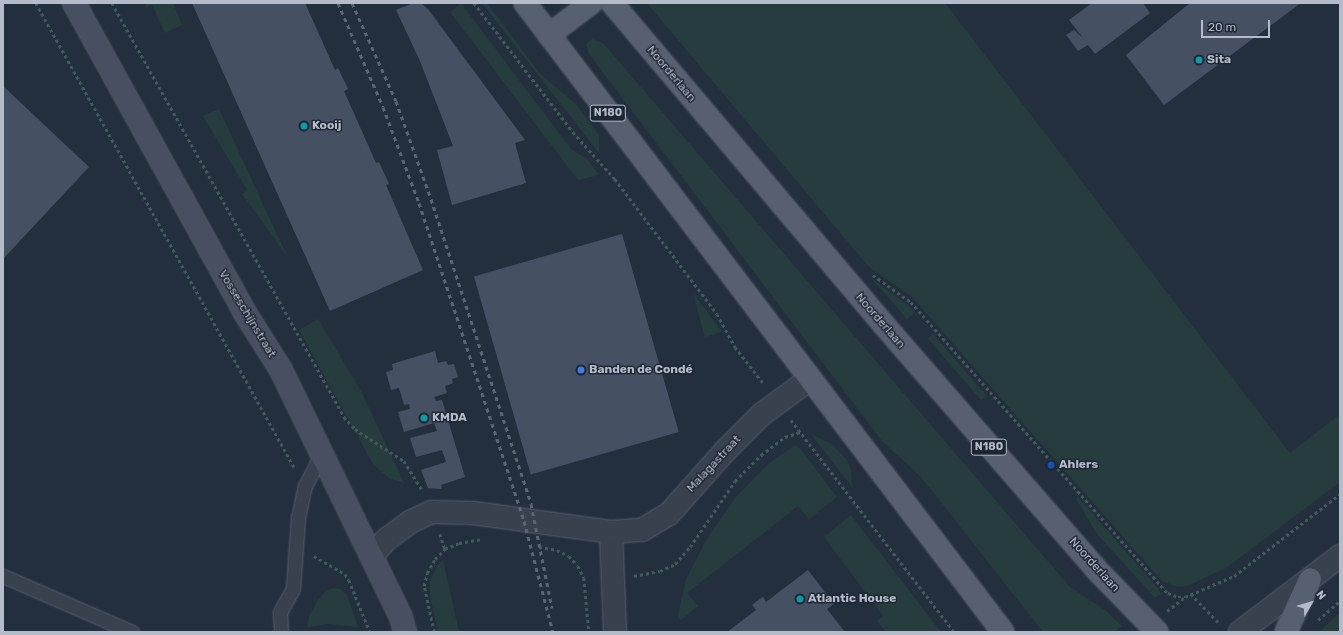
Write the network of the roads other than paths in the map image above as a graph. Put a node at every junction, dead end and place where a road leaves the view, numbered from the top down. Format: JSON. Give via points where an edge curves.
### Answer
{"nodes":[{"id":1,"x":74,"y":3,"type":"edge"},
{"id":2,"x":525,"y":3,"type":"edge"},
{"id":3,"x":591,"y":3,"type":"edge"},
{"id":4,"x":612,"y":3,"type":"edge"},
{"id":5,"x":549,"y":35,"type":"junction"},
{"id":6,"x":810,"y":379,"type":"junction"},
{"id":7,"x":322,"y":452,"type":"junction"},
{"id":8,"x":611,"y":532,"type":"junction"},
{"id":9,"x":372,"y":556,"type":"junction"},
{"id":10,"x":1340,"y":556,"type":"edge"},
{"id":11,"x":3,"y":576,"type":"edge"},
{"id":12,"x":1310,"y":578,"type":"junction"},
{"id":13,"x":1231,"y":629,"type":"edge"},
{"id":14,"x":132,"y":632,"type":"edge"},
{"id":15,"x":281,"y":632,"type":"edge"},
{"id":16,"x":405,"y":632,"type":"edge"},
{"id":17,"x":615,"y":632,"type":"edge"},
{"id":18,"x":1003,"y":632,"type":"edge"},
{"id":19,"x":1156,"y":632,"type":"edge"},
{"id":20,"x":1286,"y":632,"type":"edge"}],
"edges":[{"from":1,"to":7,"type":"street","name":"Vosseschijnstraat","via":[[245,314],[281,370]]},
{"from":2,"to":5,"type":"main road","number":"N180"},
{"from":3,"to":5,"type":"main road"},
{"from":4,"to":19,"type":"main road","name":"Noorderlaan","number":"N180","via":[[878,319],[1095,568]]},
{"from":5,"to":6,"type":"main road","number":"N180"},
{"from":6,"to":8,"type":"street","name":"Malagastraat","via":[[777,402],[726,450],[668,514],[642,530]]},
{"from":6,"to":18,"type":"main road","number":"N180"},
{"from":7,"to":9,"type":"street","name":"Vosseschijnstraat"},
{"from":7,"to":15,"type":"lane","via":[[305,486],[298,518],[293,589],[280,612]]},
{"from":8,"to":9,"type":"street","name":"Malagastraat","via":[[473,513],[431,512],[410,522],[387,539]]},
{"from":8,"to":17,"type":"street"},
{"from":9,"to":16,"type":"street","name":"Vosseschijnstraat","via":[[401,617]]},
{"from":10,"to":12,"type":"street"},
{"from":11,"to":14,"type":"lane"},
{"from":12,"to":13,"type":"street"},
{"from":12,"to":20,"type":"main road"}]}
